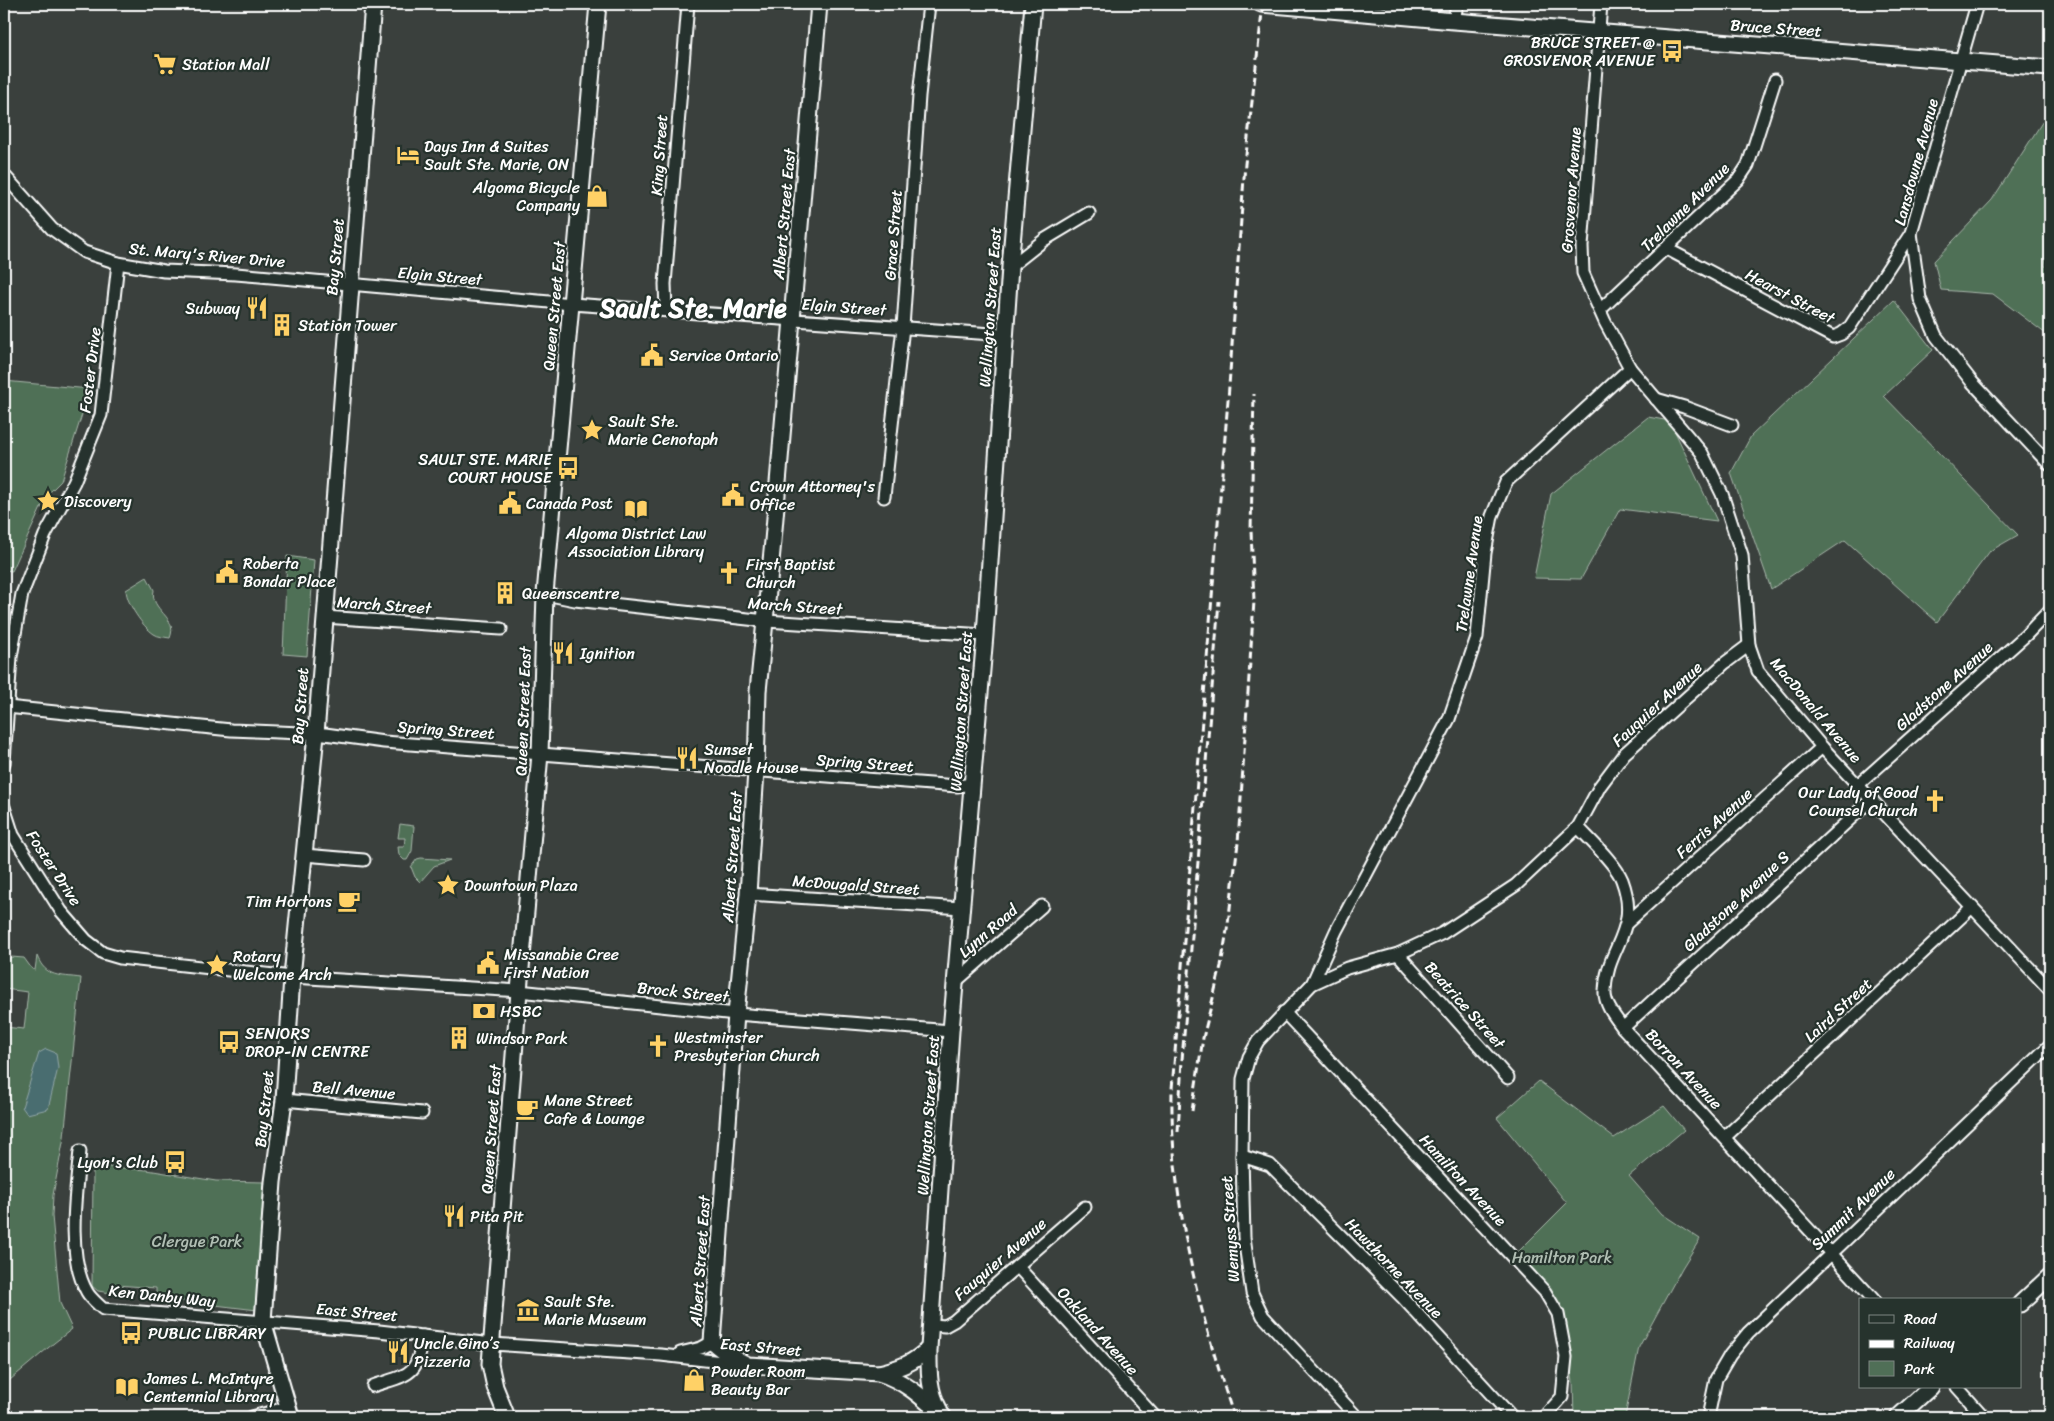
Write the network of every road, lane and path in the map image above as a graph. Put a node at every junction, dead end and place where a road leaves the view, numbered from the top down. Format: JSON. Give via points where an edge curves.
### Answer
{"nodes":[{"id":1,"x":373,"y":4,"type":"edge"},
{"id":2,"x":598,"y":4,"type":"edge"},
{"id":3,"x":688,"y":4,"type":"edge"},
{"id":4,"x":819,"y":4,"type":"edge"},
{"id":5,"x":929,"y":4,"type":"edge"},
{"id":6,"x":1033,"y":4,"type":"edge"},
{"id":7,"x":1261,"y":4,"type":"edge"},
{"id":8,"x":1457,"y":4,"type":"edge"},
{"id":9,"x":1601,"y":4,"type":"edge"},
{"id":10,"x":1978,"y":4,"type":"edge"},
{"id":11,"x":1454,"y":21,"type":"junction"},
{"id":12,"x":1598,"y":32,"type":"junction"},
{"id":13,"x":1961,"y":60,"type":"junction"},
{"id":14,"x":2050,"y":68,"type":"edge"},
{"id":15,"x":1776,"y":80,"type":"dead end"},
{"id":16,"x":4,"y":175,"type":"edge"},
{"id":17,"x":1089,"y":213,"type":"dead end"},
{"id":18,"x":1911,"y":233,"type":"junction"},
{"id":19,"x":1667,"y":249,"type":"junction"},
{"id":20,"x":118,"y":263,"type":"junction"},
{"id":21,"x":1010,"y":267,"type":"junction"},
{"id":22,"x":350,"y":285,"type":"junction"},
{"id":23,"x":572,"y":304,"type":"junction"},
{"id":24,"x":666,"y":310,"type":"junction"},
{"id":25,"x":1600,"y":310,"type":"junction"},
{"id":26,"x":792,"y":320,"type":"junction"},
{"id":27,"x":903,"y":327,"type":"junction"},
{"id":28,"x":1006,"y":335,"type":"junction"},
{"id":29,"x":1630,"y":368,"type":"junction"},
{"id":30,"x":1656,"y":399,"type":"junction"},
{"id":31,"x":1732,"y":425,"type":"dead end"},
{"id":32,"x":2050,"y":465,"type":"edge"},
{"id":33,"x":884,"y":498,"type":"dead end"},
{"id":34,"x":545,"y":594,"type":"junction"},
{"id":35,"x":2050,"y":610,"type":"edge"},
{"id":36,"x":324,"y":617,"type":"junction"},
{"id":37,"x":766,"y":621,"type":"junction"},
{"id":38,"x":501,"y":629,"type":"dead end"},
{"id":39,"x":985,"y":635,"type":"junction"},
{"id":40,"x":1749,"y":645,"type":"junction"},
{"id":41,"x":7,"y":707,"type":"junction"},
{"id":42,"x":316,"y":734,"type":"junction"},
{"id":43,"x":1822,"y":746,"type":"junction"},
{"id":44,"x":540,"y":754,"type":"junction"},
{"id":45,"x":4,"y":762,"type":"edge"},
{"id":46,"x":756,"y":771,"type":"junction"},
{"id":47,"x":973,"y":784,"type":"junction"},
{"id":48,"x":1858,"y":784,"type":"junction"},
{"id":49,"x":1872,"y":799,"type":"junction"},
{"id":50,"x":4,"y":807,"type":"edge"},
{"id":51,"x":1578,"y":827,"type":"junction"},
{"id":52,"x":304,"y":855,"type":"junction"},
{"id":53,"x":364,"y":860,"type":"dead end"},
{"id":54,"x":748,"y":894,"type":"junction"},
{"id":55,"x":1042,"y":906,"type":"dead end"},
{"id":56,"x":1972,"y":906,"type":"junction"},
{"id":57,"x":962,"y":908,"type":"junction"},
{"id":58,"x":1627,"y":923,"type":"junction"},
{"id":59,"x":1398,"y":954,"type":"junction"},
{"id":60,"x":292,"y":977,"type":"junction"},
{"id":61,"x":955,"y":982,"type":"junction"},
{"id":62,"x":1312,"y":984,"type":"junction"},
{"id":63,"x":2050,"y":990,"type":"edge"},
{"id":64,"x":519,"y":991,"type":"junction"},
{"id":65,"x":1284,"y":1012,"type":"junction"},
{"id":66,"x":736,"y":1014,"type":"junction"},
{"id":67,"x":1623,"y":1028,"type":"junction"},
{"id":68,"x":951,"y":1031,"type":"junction"},
{"id":69,"x":2050,"y":1045,"type":"edge"},
{"id":70,"x":1508,"y":1078,"type":"dead end"},
{"id":71,"x":284,"y":1100,"type":"junction"},
{"id":72,"x":422,"y":1113,"type":"dead end"},
{"id":73,"x":1725,"y":1138,"type":"junction"},
{"id":74,"x":80,"y":1151,"type":"dead end"},
{"id":75,"x":1242,"y":1156,"type":"junction"},
{"id":76,"x":1085,"y":1207,"type":"dead end"},
{"id":77,"x":1831,"y":1252,"type":"junction"},
{"id":78,"x":1017,"y":1266,"type":"junction"},
{"id":79,"x":2050,"y":1276,"type":"edge"},
{"id":80,"x":1872,"y":1298,"type":"edge"},
{"id":81,"x":2022,"y":1302,"type":"edge"},
{"id":82,"x":264,"y":1322,"type":"junction"},
{"id":83,"x":932,"y":1325,"type":"junction"},
{"id":84,"x":423,"y":1336,"type":"junction"},
{"id":85,"x":712,"y":1342,"type":"junction"},
{"id":86,"x":492,"y":1344,"type":"junction"},
{"id":87,"x":929,"y":1348,"type":"junction"},
{"id":88,"x":661,"y":1355,"type":"junction"},
{"id":89,"x":748,"y":1365,"type":"junction"},
{"id":90,"x":879,"y":1373,"type":"junction"},
{"id":91,"x":373,"y":1386,"type":"dead end"},
{"id":92,"x":1930,"y":1388,"type":"edge"},
{"id":93,"x":1958,"y":1388,"type":"edge"},
{"id":94,"x":290,"y":1412,"type":"edge"},
{"id":95,"x":944,"y":1416,"type":"edge"},
{"id":96,"x":252,"y":1417,"type":"edge"},
{"id":97,"x":506,"y":1417,"type":"edge"},
{"id":98,"x":1155,"y":1417,"type":"edge"},
{"id":99,"x":1356,"y":1417,"type":"edge"},
{"id":100,"x":1512,"y":1417,"type":"edge"},
{"id":101,"x":1544,"y":1417,"type":"edge"},
{"id":102,"x":1708,"y":1417,"type":"edge"},
{"id":103,"x":1898,"y":1417,"type":"edge"},
{"id":104,"x":1984,"y":1417,"type":"edge"}],
"edges":[{"from":1,"to":22,"type":"main road","name":"Bay Street"},
{"from":2,"to":23,"type":"main road","name":"Queen Street East"},
{"from":3,"to":24,"type":"street","name":"King Street","via":[[665,284]]},
{"from":4,"to":26,"type":"main road","name":"Albert Street East"},
{"from":5,"to":27,"type":"street","name":"Grace Street","via":[[919,96]]},
{"from":6,"to":21,"type":"main road","name":"Wellington Street East"},
{"from":7,"to":11,"type":"main road","name":"Bruce Street"},
{"from":8,"to":11,"type":"street"},
{"from":9,"to":12,"type":"street","name":"Grosvenor Avenue"},
{"from":10,"to":13,"type":"street","name":"Lansdowne Avenue"},
{"from":11,"to":12,"type":"main road","name":"Bruce Street"},
{"from":12,"to":13,"type":"main road","name":"Bruce Street"},
{"from":12,"to":25,"type":"street","name":"Grosvenor Avenue","via":[[1582,246],[1583,273]]},
{"from":13,"to":14,"type":"main road","name":"Bruce Street"},
{"from":13,"to":18,"type":"street","name":"Lansdowne Avenue"},
{"from":15,"to":19,"type":"street","name":"Trelawne Avenue","via":[[1748,165],[1738,180]]},
{"from":16,"to":20,"type":"street","name":"St. Mary's River Drive","via":[[52,229],[84,252]]},
{"from":17,"to":21,"type":"street","via":[[1044,240]]},
{"from":18,"to":19,"type":"street","name":"Hearst Street","via":[[1849,328],[1833,337]]},
{"from":18,"to":32,"type":"street","name":"Lansdowne Avenue","via":[[1920,298],[1936,336],[1972,382]]},
{"from":19,"to":25,"type":"street","name":"Trelawne Avenue"},
{"from":20,"to":22,"type":"street","name":"St. Mary's River Drive","via":[[164,271]]},
{"from":20,"to":41,"type":"street","name":"Foster Drive","via":[[101,415],[74,482],[45,535],[22,594],[11,657]]},
{"from":21,"to":28,"type":"main road","name":"Wellington Street East"},
{"from":22,"to":23,"type":"street","name":"Elgin Street"},
{"from":22,"to":36,"type":"main road","name":"Bay Street"},
{"from":23,"to":24,"type":"street","name":"Elgin Street"},
{"from":23,"to":34,"type":"main road","name":"Queen Street East"},
{"from":24,"to":26,"type":"street","name":"Elgin Street"},
{"from":25,"to":29,"type":"street","name":"Grosvenor Avenue"},
{"from":26,"to":27,"type":"street","name":"Elgin Street"},
{"from":26,"to":37,"type":"main road","name":"Albert Street East"},
{"from":27,"to":28,"type":"street","name":"Elgin Street"},
{"from":27,"to":33,"type":"street","name":"Grace Street"},
{"from":28,"to":39,"type":"main road","name":"Wellington Street East"},
{"from":29,"to":30,"type":"street","name":"MacDonald Avenue"},
{"from":29,"to":62,"type":"street","name":"Trelawne Avenue","via":[[1506,482],[1492,516],[1485,553],[1477,637],[1449,719],[1336,932]]},
{"from":30,"to":31,"type":"street"},
{"from":30,"to":40,"type":"street","name":"MacDonald Avenue","via":[[1702,453],[1722,494],[1742,555]]},
{"from":34,"to":37,"type":"street","name":"March Street"},
{"from":34,"to":44,"type":"main road","name":"Queen Street East"},
{"from":35,"to":48,"type":"street","name":"Gladstone Avenue"},
{"from":36,"to":38,"type":"street","name":"March Street"},
{"from":36,"to":42,"type":"main road","name":"Bay Street"},
{"from":37,"to":39,"type":"street","name":"March Street"},
{"from":37,"to":46,"type":"main road","name":"Albert Street East","via":[[758,691]]},
{"from":39,"to":47,"type":"main road","name":"Wellington Street East"},
{"from":40,"to":43,"type":"street","name":"MacDonald Avenue","via":[[1758,671]]},
{"from":40,"to":51,"type":"street","name":"Fauquier Avenue","via":[[1624,754],[1600,786]]},
{"from":41,"to":42,"type":"street","name":"Spring Street","via":[[231,730]]},
{"from":41,"to":45,"type":"street","name":"Foster Drive"},
{"from":42,"to":44,"type":"street","name":"Spring Street"},
{"from":42,"to":52,"type":"main road","name":"Bay Street"},
{"from":43,"to":48,"type":"street","name":"MacDonald Avenue"},
{"from":43,"to":58,"type":"street","name":"Ferris Avenue"},
{"from":44,"to":46,"type":"street","name":"Spring Street"},
{"from":44,"to":64,"type":"main road","name":"Queen Street East"},
{"from":46,"to":47,"type":"street","name":"Spring Street","via":[[957,786]]},
{"from":46,"to":54,"type":"main road","name":"Albert Street East"},
{"from":47,"to":57,"type":"main road","name":"Wellington Street East"},
{"from":48,"to":49,"type":"street","name":"MacDonald Avenue"},
{"from":49,"to":56,"type":"street","name":"MacDonald Avenue"},
{"from":49,"to":67,"type":"street","name":"Gladstone Avenue S"},
{"from":50,"to":60,"type":"street","name":"Foster Drive","via":[[14,835],[61,911],[86,940],[103,952],[120,958]]},
{"from":51,"to":58,"type":"street","name":"Borron Avenue","via":[[1621,878],[1628,903]]},
{"from":51,"to":59,"type":"street","name":"Fauquier Avenue","via":[[1516,885],[1443,933]]},
{"from":52,"to":53,"type":"street"},
{"from":52,"to":60,"type":"main road","name":"Bay Street"},
{"from":54,"to":57,"type":"street","name":"McDougald Street"},
{"from":54,"to":66,"type":"main road","name":"Albert Street East"},
{"from":55,"to":61,"type":"street","name":"Lynn Road"},
{"from":56,"to":63,"type":"street","name":"MacDonald Avenue"},
{"from":56,"to":73,"type":"street","name":"Laird Street"},
{"from":57,"to":61,"type":"main road","name":"Wellington Street East"},
{"from":58,"to":67,"type":"street","name":"Borron Avenue","via":[[1608,972],[1604,992],[1611,1011]]},
{"from":59,"to":62,"type":"street","name":"Fauquier Avenue","via":[[1347,968]]},
{"from":59,"to":70,"type":"street","name":"Beatrice Street"},
{"from":60,"to":64,"type":"street","name":"Brock Street"},
{"from":60,"to":71,"type":"main road","name":"Bay Street"},
{"from":61,"to":68,"type":"main road","name":"Wellington Street East"},
{"from":62,"to":65,"type":"street","name":"Fauquier Avenue"},
{"from":64,"to":66,"type":"street","name":"Brock Street"},
{"from":64,"to":86,"type":"main road","name":"Queen Street East"},
{"from":65,"to":75,"type":"street","name":"Wemyss Street","via":[[1258,1041],[1249,1057],[1243,1079]]},
{"from":65,"to":101,"type":"street","name":"Hamilton Avenue","via":[[1545,1292],[1558,1314],[1566,1357],[1562,1398]]},
{"from":66,"to":68,"type":"street","name":"Brock Street"},
{"from":66,"to":85,"type":"main road","name":"Albert Street East"},
{"from":67,"to":73,"type":"street","name":"Borron Avenue"},
{"from":68,"to":83,"type":"main road","name":"Wellington Street East"},
{"from":69,"to":77,"type":"street","name":"Summit Avenue"},
{"from":71,"to":72,"type":"street","name":"Bell Avenue"},
{"from":71,"to":82,"type":"main road","name":"Bay Street","via":[[273,1182]]},
{"from":73,"to":77,"type":"street","name":"Borron Avenue"},
{"from":74,"to":82,"type":"street","name":"Ken Danby Way","via":[[74,1218],[76,1247],[82,1279],[94,1301],[103,1309]]},
{"from":75,"to":99,"type":"street","name":"Wemyss Street","via":[[1244,1237],[1252,1293],[1263,1316]]},
{"from":75,"to":100,"type":"street","name":"Hawthorne Avenue","via":[[1270,1165],[1402,1297]]},
{"from":76,"to":78,"type":"street","name":"Fauquier Avenue"},
{"from":77,"to":80,"type":"street","name":"Borron Avenue"},
{"from":77,"to":102,"type":"street","name":"Summit Avenue","via":[[1748,1333],[1730,1355],[1716,1379]]},
{"from":78,"to":83,"type":"street","name":"Fauquier Avenue","via":[[954,1321],[945,1326]]},
{"from":78,"to":98,"type":"street","name":"Oakland Avenue"},
{"from":79,"to":81,"type":"main road"},
{"from":82,"to":84,"type":"street","name":"East Street"},
{"from":82,"to":94,"type":"main road","name":"Bay Street"},
{"from":83,"to":87,"type":"main road","name":"Wellington Street East"},
{"from":84,"to":86,"type":"street","name":"East Street"},
{"from":84,"to":91,"type":"street","via":[[414,1369]]},
{"from":85,"to":88,"type":"street","via":[[701,1348]]},
{"from":85,"to":89,"type":"main road","name":"Albert Street East"},
{"from":86,"to":88,"type":"street","name":"East Street"},
{"from":86,"to":97,"type":"main road","name":"Queen Street East","via":[[490,1364]]},
{"from":87,"to":90,"type":"main road","via":[[908,1365]]},
{"from":87,"to":95,"type":"main road","name":"Wellington Street East","via":[[928,1379],[933,1398]]},
{"from":88,"to":89,"type":"street","name":"East Street"},
{"from":89,"to":90,"type":"main road","name":"East Street"},
{"from":90,"to":95,"type":"main road","name":"East Street","via":[[912,1389]]},
{"from":92,"to":103,"type":"main road"},
{"from":93,"to":104,"type":"street"},
{"from":94,"to":96,"type":"street","name":"Bay Street"}]}
